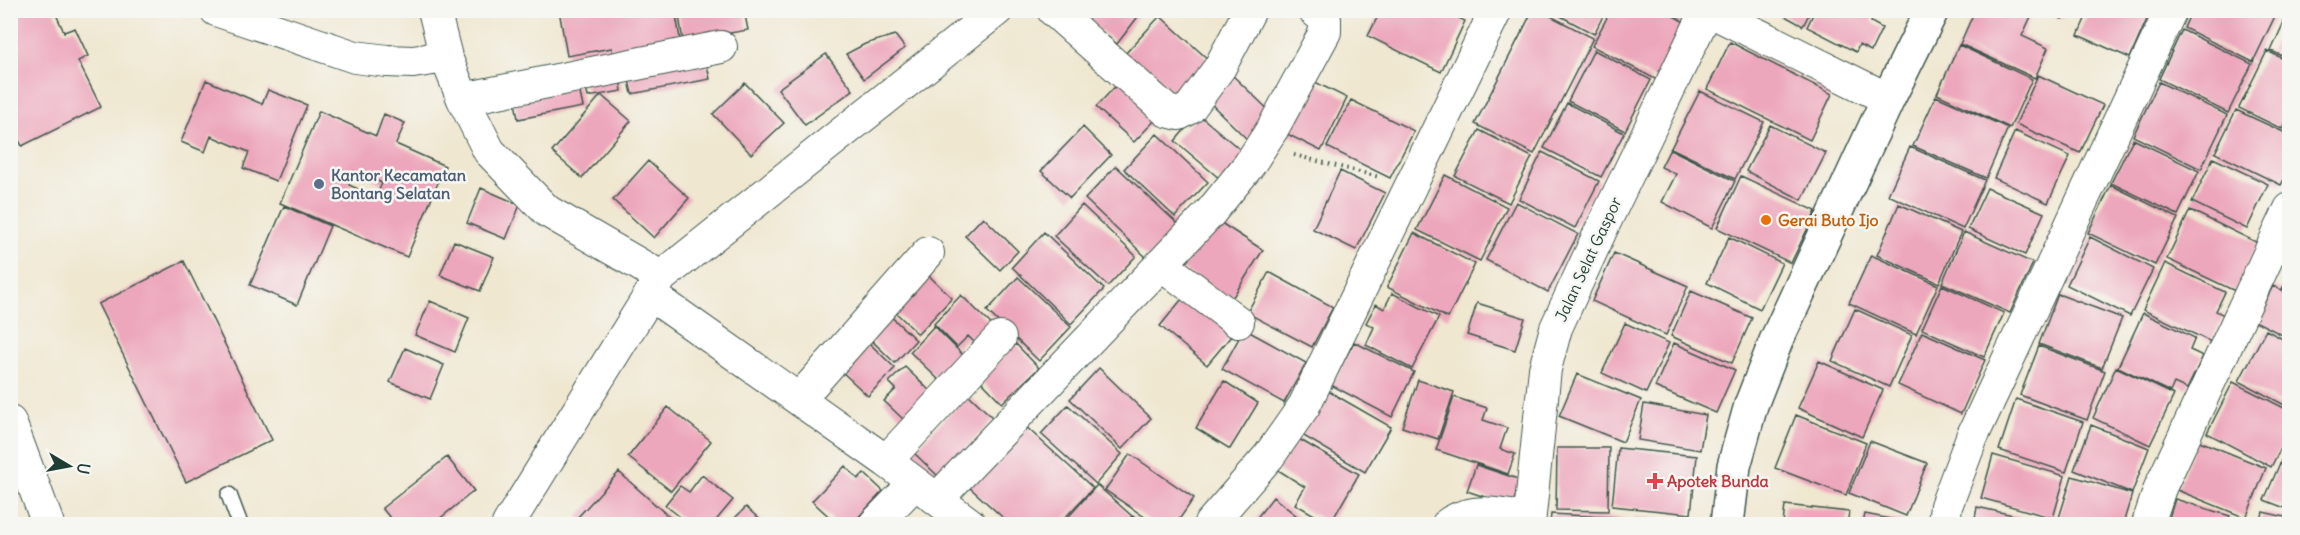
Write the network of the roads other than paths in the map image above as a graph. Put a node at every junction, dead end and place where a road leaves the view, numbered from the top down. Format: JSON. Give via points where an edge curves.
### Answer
{"nodes":[{"id":1,"x":216,"y":10,"type":"edge"},
{"id":2,"x":434,"y":10,"type":"edge"},
{"id":3,"x":997,"y":10,"type":"edge"},
{"id":4,"x":1053,"y":10,"type":"edge"},
{"id":5,"x":1250,"y":10,"type":"edge"},
{"id":6,"x":1314,"y":10,"type":"edge"},
{"id":7,"x":1496,"y":10,"type":"edge"},
{"id":8,"x":1707,"y":10,"type":"edge"},
{"id":9,"x":1932,"y":10,"type":"edge"},
{"id":10,"x":2171,"y":10,"type":"edge"},
{"id":11,"x":284,"y":22,"type":"edge"},
{"id":12,"x":720,"y":47,"type":"dead end"},
{"id":13,"x":446,"y":57,"type":"junction"},
{"id":14,"x":463,"y":99,"type":"junction"},
{"id":15,"x":1888,"y":99,"type":"junction"},
{"id":16,"x":2289,"y":209,"type":"edge"},
{"id":17,"x":928,"y":253,"type":"dead end"},
{"id":18,"x":1161,"y":264,"type":"junction"},
{"id":19,"x":656,"y":286,"type":"junction"},
{"id":20,"x":1238,"y":322,"type":"dead end"},
{"id":21,"x":1000,"y":338,"type":"dead end"},
{"id":22,"x":799,"y":399,"type":"junction"},
{"id":23,"x":10,"y":422,"type":"edge"},
{"id":24,"x":886,"y":461,"type":"junction"},
{"id":25,"x":926,"y":491,"type":"junction"},
{"id":26,"x":229,"y":495,"type":"dead end"},
{"id":27,"x":1529,"y":522,"type":"edge"},
{"id":28,"x":48,"y":525,"type":"edge"},
{"id":29,"x":240,"y":525,"type":"edge"},
{"id":30,"x":508,"y":525,"type":"edge"},
{"id":31,"x":875,"y":525,"type":"edge"},
{"id":32,"x":970,"y":525,"type":"edge"},
{"id":33,"x":1210,"y":525,"type":"edge"},
{"id":34,"x":1448,"y":525,"type":"edge"},
{"id":35,"x":1727,"y":525,"type":"edge"},
{"id":36,"x":1944,"y":525,"type":"edge"},
{"id":37,"x":2148,"y":525,"type":"edge"}],
"edges":[{"from":1,"to":11,"type":"street"},
{"from":2,"to":13,"type":"street"},
{"from":3,"to":19,"type":"street"},
{"from":4,"to":5,"type":"street","via":[[1167,111],[1179,114],[1191,108],[1220,67]]},
{"from":6,"to":18,"type":"street","via":[[1325,19],[1325,32],[1261,147],[1210,213]]},
{"from":7,"to":33,"type":"street","via":[[1304,406],[1269,456]]},
{"from":8,"to":15,"type":"street"},
{"from":8,"to":27,"type":"street","name":"Jalan Selat Gaspor","via":[[1556,328],[1545,369]]},
{"from":9,"to":15,"type":"street"},
{"from":10,"to":36,"type":"street","via":[[1972,437],[1946,506]]},
{"from":11,"to":13,"type":"street","via":[[355,57],[413,62]]},
{"from":12,"to":14,"type":"street"},
{"from":13,"to":14,"type":"street"},
{"from":14,"to":19,"type":"street","via":[[489,151],[547,211]]},
{"from":15,"to":35,"type":"street","via":[[1776,341],[1751,405],[1734,466]]},
{"from":16,"to":37,"type":"street","via":[[2160,488]]},
{"from":17,"to":22,"type":"street"},
{"from":18,"to":20,"type":"street"},
{"from":18,"to":25,"type":"street"},
{"from":19,"to":22,"type":"street"},
{"from":19,"to":30,"type":"street"},
{"from":21,"to":24,"type":"street"},
{"from":22,"to":24,"type":"street"},
{"from":23,"to":28,"type":"street"},
{"from":24,"to":25,"type":"street"},
{"from":25,"to":31,"type":"street"},
{"from":25,"to":32,"type":"street"},
{"from":26,"to":29,"type":"lane"},
{"from":27,"to":34,"type":"street","via":[[1480,513],[1467,514]]}]}
